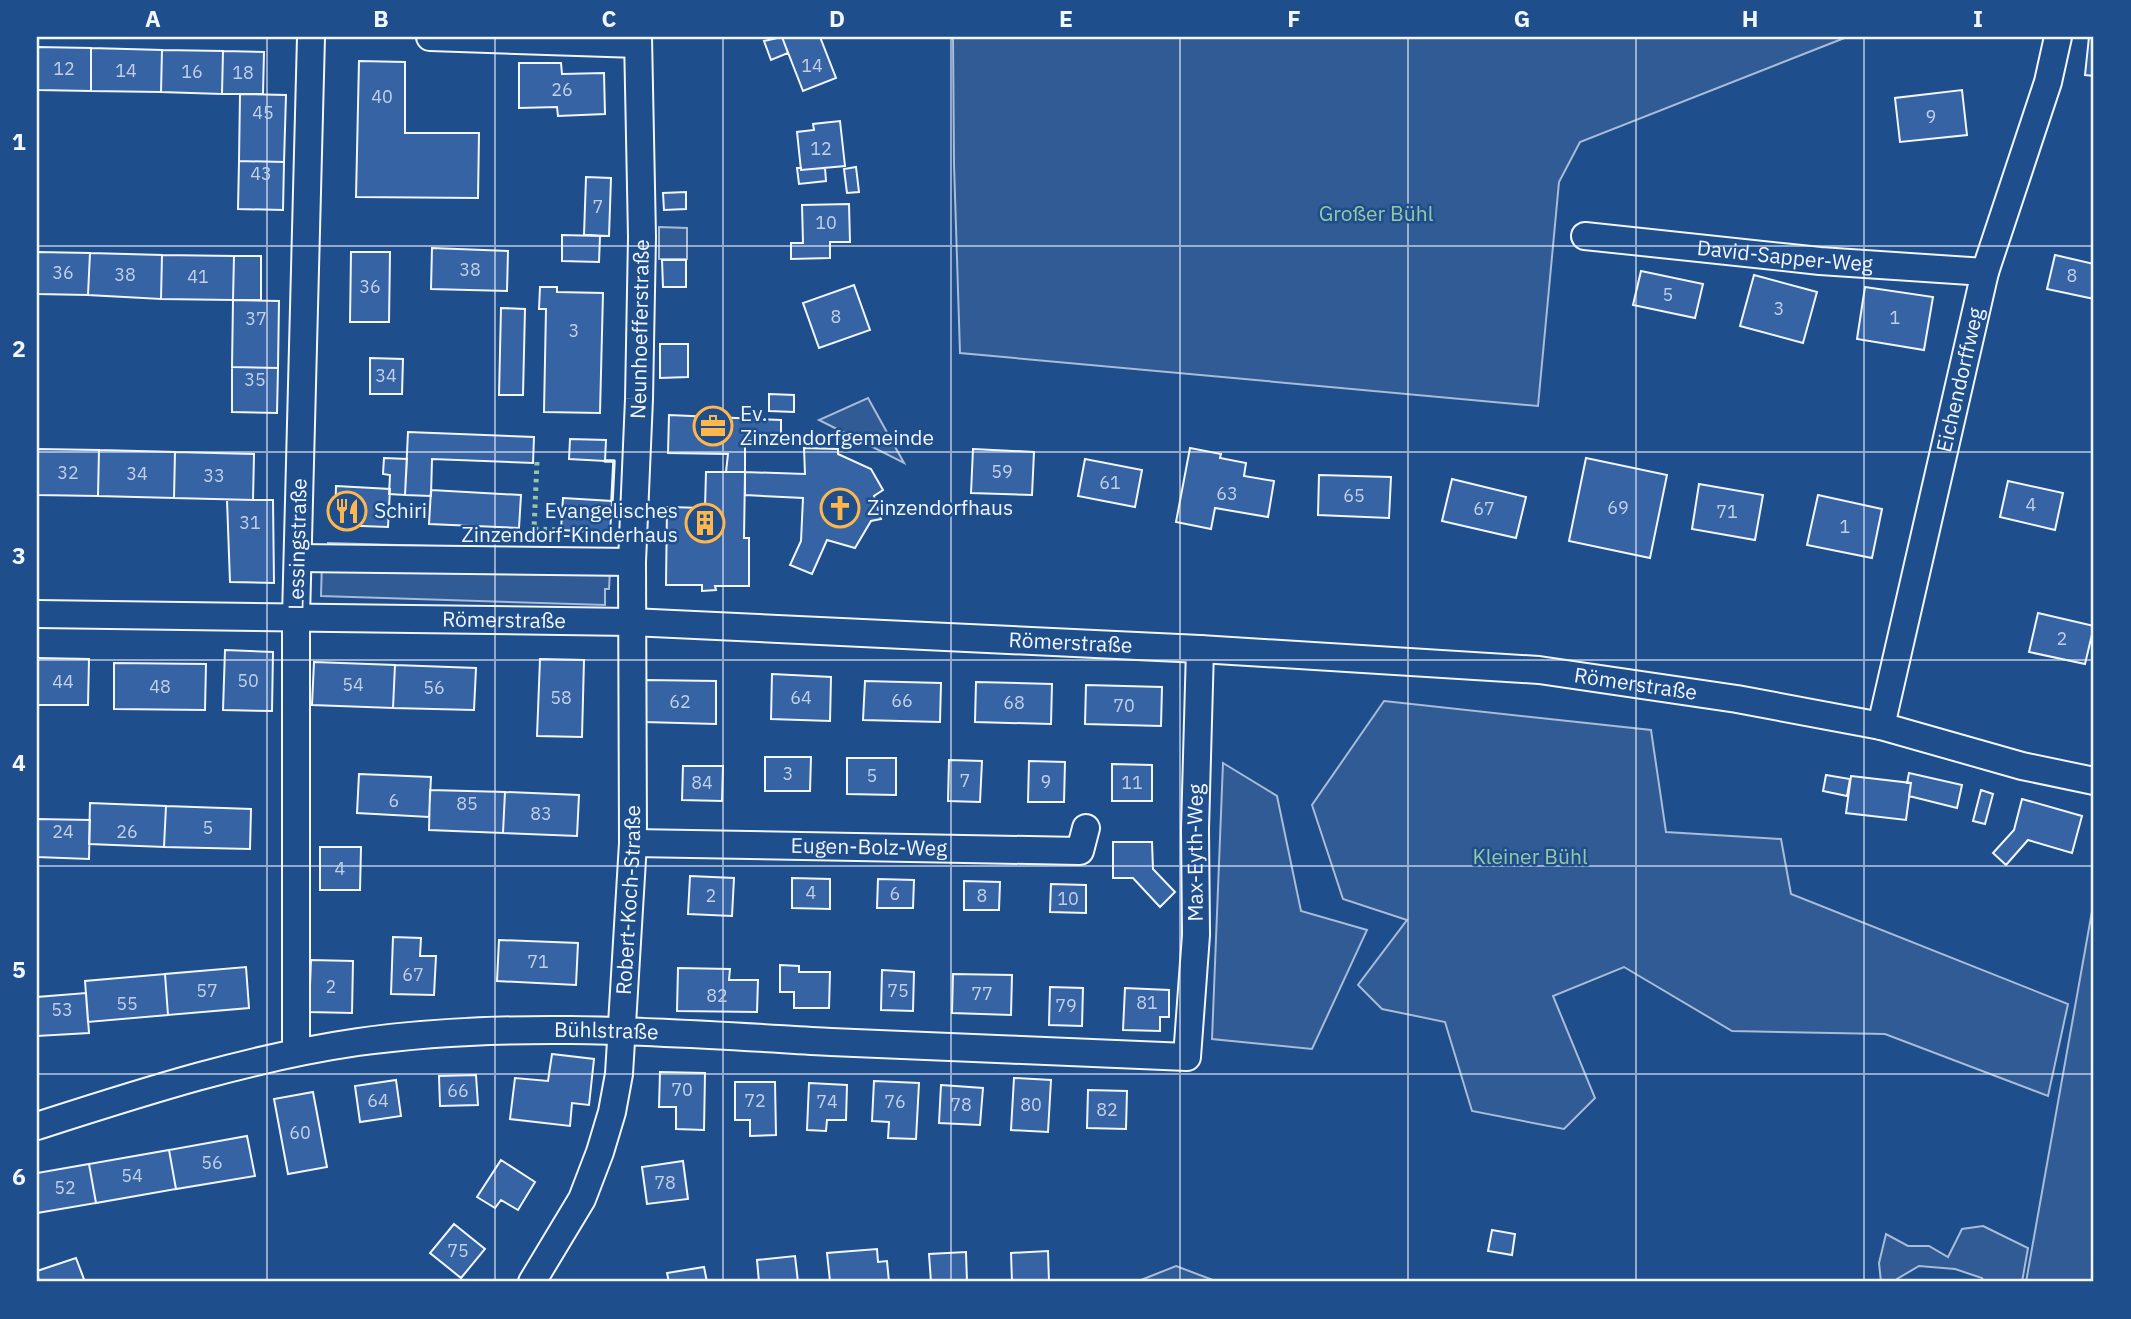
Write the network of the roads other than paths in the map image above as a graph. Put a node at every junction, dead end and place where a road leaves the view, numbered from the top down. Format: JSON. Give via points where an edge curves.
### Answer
{"nodes":[{"id":1,"x":311,"y":37,"type":"edge"},
{"id":2,"x":430,"y":37,"type":"edge"},
{"id":3,"x":2058,"y":37,"type":"edge"},
{"id":4,"x":638,"y":40,"type":"edge"},
{"id":5,"x":1585,"y":236,"type":"dead end"},
{"id":6,"x":1985,"y":272,"type":"junction"},
{"id":7,"x":298,"y":558,"type":"junction"},
{"id":8,"x":632,"y":562,"type":"junction"},
{"id":9,"x":37,"y":614,"type":"edge"},
{"id":10,"x":296,"y":617,"type":"junction"},
{"id":11,"x":631,"y":622,"type":"junction"},
{"id":12,"x":1200,"y":649,"type":"junction"},
{"id":13,"x":1881,"y":726,"type":"junction"},
{"id":14,"x":2094,"y":781,"type":"edge"},
{"id":15,"x":1086,"y":828,"type":"dead end"},
{"id":16,"x":633,"y":842,"type":"junction"},
{"id":17,"x":622,"y":1030,"type":"junction"},
{"id":18,"x":296,"y":1052,"type":"junction"},
{"id":19,"x":1187,"y":1057,"type":"joint"},
{"id":20,"x":37,"y":1126,"type":"edge"},
{"id":21,"x":532,"y":1282,"type":"edge"}],
"edges":[{"from":1,"to":7,"type":"street","name":"Lessingstraße"},
{"from":2,"to":4,"type":"street"},
{"from":3,"to":6,"type":"street","name":"Eichendorffweg","via":[[2048,82]]},
{"from":4,"to":8,"type":"street","name":"Neunhoefferstraße","via":[[642,237]]},
{"from":5,"to":6,"type":"street","name":"David-Sapper-Weg","via":[[1820,261]]},
{"from":6,"to":13,"type":"street","name":"Eichendorffweg"},
{"from":7,"to":8,"type":"street"},
{"from":7,"to":10,"type":"street","name":"Lessingstraße"},
{"from":8,"to":11,"type":"street","name":"Neunhoefferstraße"},
{"from":9,"to":10,"type":"street","name":"Römerstraße"},
{"from":10,"to":11,"type":"street","name":"Römerstraße"},
{"from":10,"to":18,"type":"street","name":"Lessingstraße"},
{"from":11,"to":12,"type":"street","name":"Römerstraße"},
{"from":11,"to":16,"type":"street","name":"Robert-Koch-Straße"},
{"from":12,"to":13,"type":"street","name":"Römerstraße","via":[[1539,670]]},
{"from":12,"to":19,"type":"street","name":"Max-Eyth-Weg","via":[[1196,935]]},
{"from":13,"to":14,"type":"street","name":"Römerstraße"},
{"from":15,"to":16,"type":"street","name":"Eugen-Bolz-Weg","via":[[1080,851]]},
{"from":16,"to":17,"type":"street","name":"Robert-Koch-Straße"},
{"from":17,"to":18,"type":"street","name":"Bühlstraße","via":[[436,1033]]},
{"from":17,"to":19,"type":"street","name":"Bühlstraße"},
{"from":17,"to":21,"type":"street","name":"Robert-Koch-Straße","via":[[619,1074],[600,1152],[582,1199]]},
{"from":18,"to":20,"type":"street","name":"Bühlstraße","via":[[241,1063]]}]}
